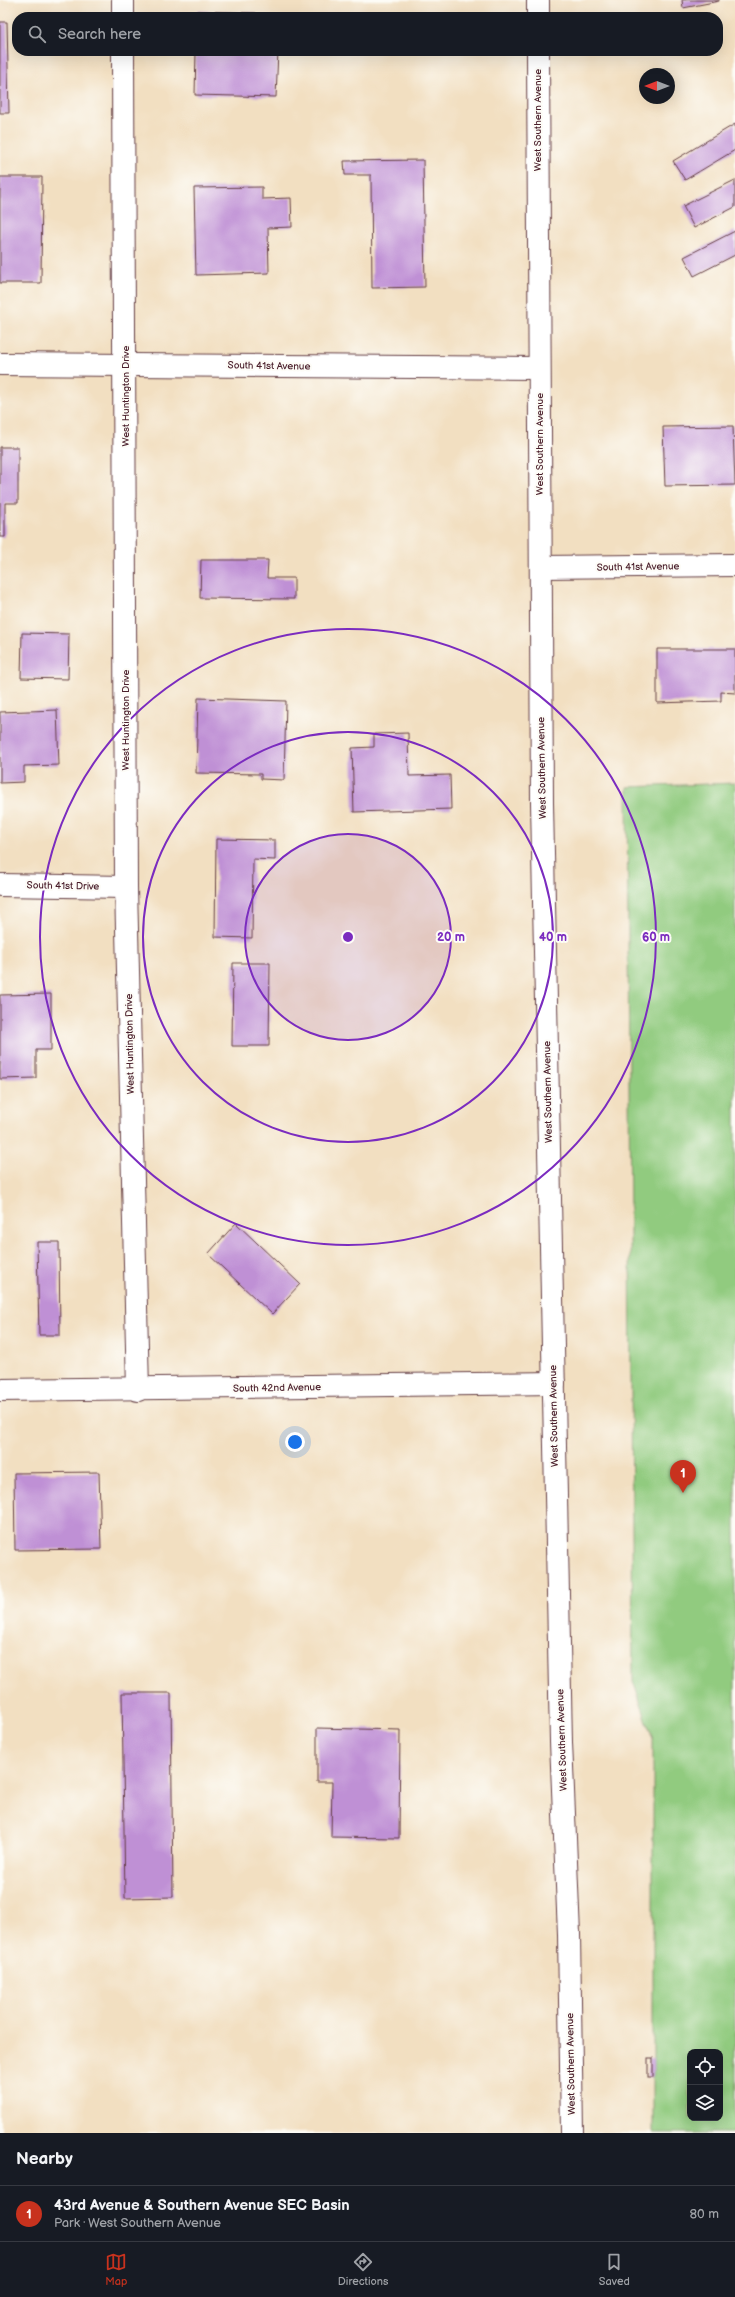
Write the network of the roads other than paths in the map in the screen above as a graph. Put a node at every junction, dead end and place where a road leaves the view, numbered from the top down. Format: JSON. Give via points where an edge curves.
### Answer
{"nodes":[{"id":1,"x":123,"y":0,"type":"edge"},
{"id":2,"x":538,"y":0,"type":"edge"},
{"id":3,"x":123,"y":12,"type":"edge"},
{"id":4,"x":538,"y":12,"type":"edge"},
{"id":5,"x":123,"y":56,"type":"edge"},
{"id":6,"x":538,"y":56,"type":"edge"},
{"id":7,"x":0,"y":364,"type":"edge"},
{"id":8,"x":126,"y":364,"type":"junction"},
{"id":9,"x":539,"y":368,"type":"junction"},
{"id":10,"x":735,"y":565,"type":"edge"},
{"id":11,"x":541,"y":567,"type":"junction"},
{"id":12,"x":0,"y":885,"type":"edge"},
{"id":13,"x":126,"y":887,"type":"junction"},
{"id":14,"x":554,"y":1383,"type":"junction"},
{"id":15,"x":0,"y":1390,"type":"edge"},
{"id":16,"x":138,"y":1390,"type":"junction"},
{"id":17,"x":572,"y":2133,"type":"edge"}],
"edges":[{"from":1,"to":3,"type":"street"},
{"from":2,"to":4,"type":"street"},
{"from":5,"to":8,"type":"street","name":"West Huntington Drive"},
{"from":6,"to":9,"type":"street","name":"West Southern Avenue"},
{"from":7,"to":8,"type":"street","name":"South 41st Avenue"},
{"from":8,"to":9,"type":"street","name":"South 41st Avenue"},
{"from":8,"to":13,"type":"street","name":"West Huntington Drive"},
{"from":9,"to":11,"type":"street","name":"West Southern Avenue"},
{"from":10,"to":11,"type":"street","name":"South 41st Avenue"},
{"from":11,"to":14,"type":"street","name":"West Southern Avenue","via":[[542,811]]},
{"from":12,"to":13,"type":"street","name":"South 41st Drive"},
{"from":13,"to":16,"type":"street","name":"West Huntington Drive"},
{"from":14,"to":16,"type":"street","name":"South 42nd Avenue"},
{"from":14,"to":17,"type":"street","name":"West Southern Avenue"},
{"from":15,"to":16,"type":"street","name":"South 42nd Avenue"}]}
